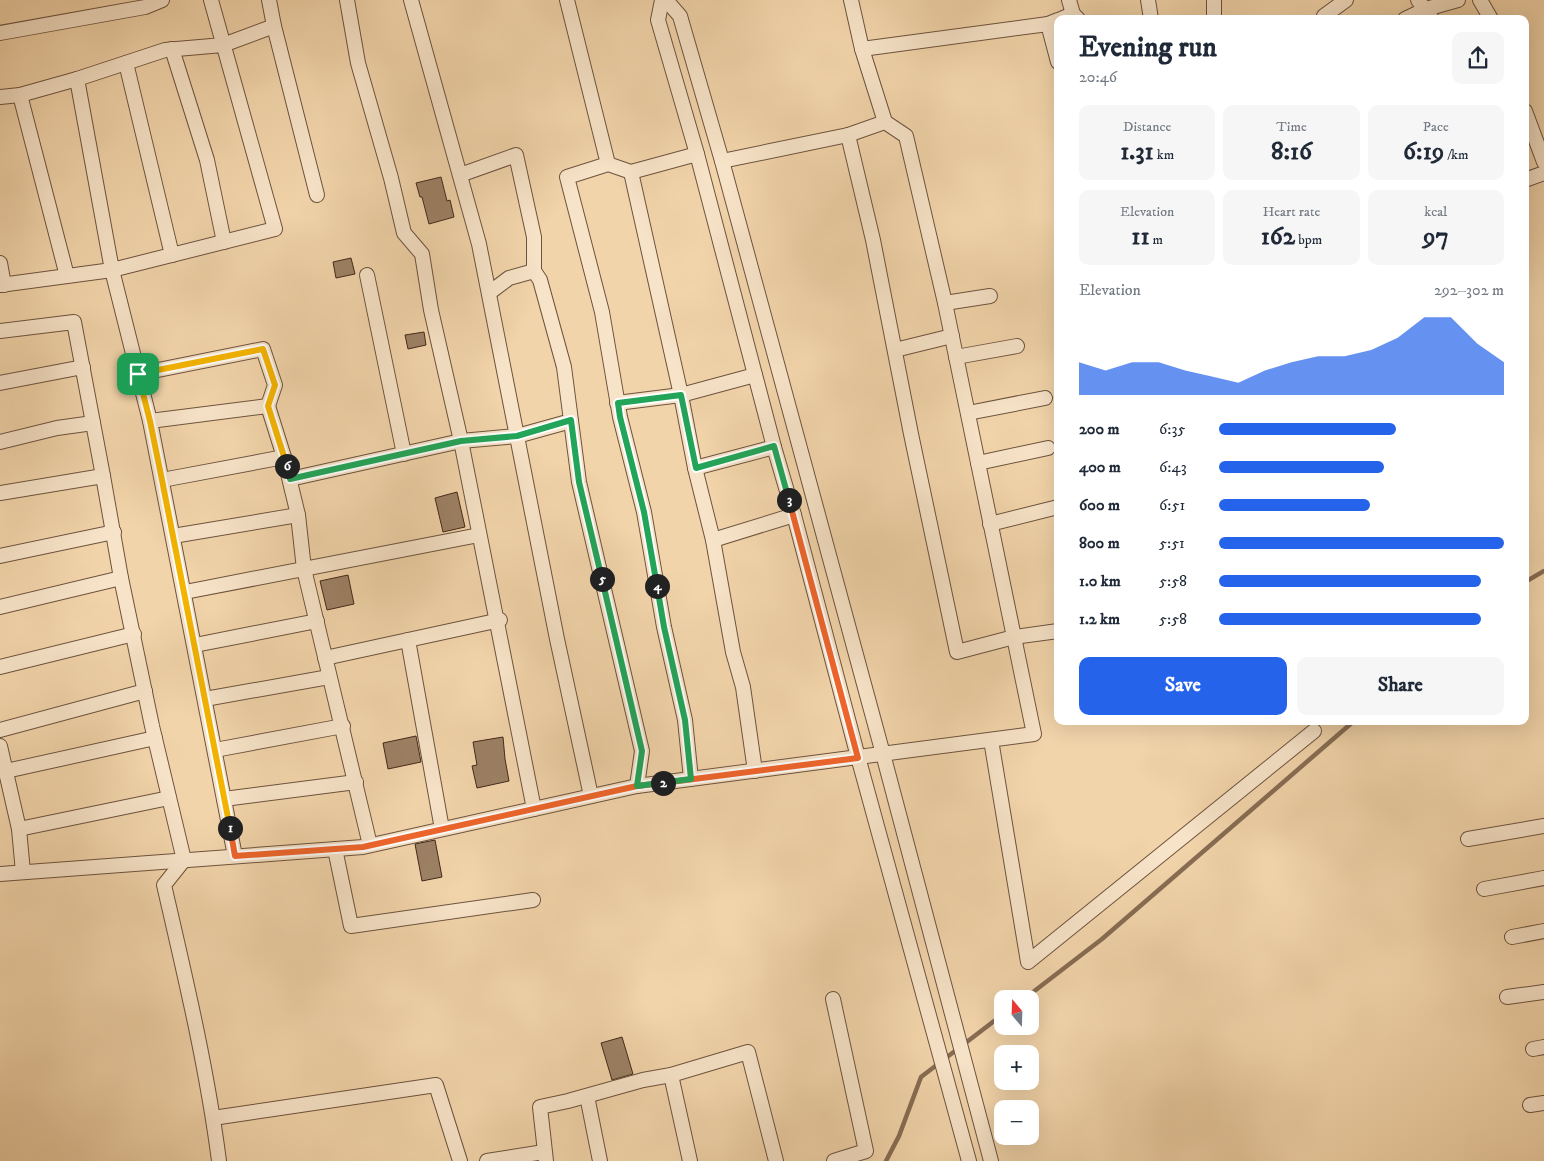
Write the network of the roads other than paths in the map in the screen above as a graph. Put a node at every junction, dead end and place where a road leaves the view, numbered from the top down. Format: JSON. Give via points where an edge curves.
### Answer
{"nodes":[{"id":1,"x":162,"y":0,"type":"edge"},
{"id":2,"x":211,"y":0,"type":"edge"},
{"id":3,"x":269,"y":0,"type":"edge"},
{"id":4,"x":346,"y":0,"type":"edge"},
{"id":5,"x":410,"y":0,"type":"edge"},
{"id":6,"x":567,"y":0,"type":"edge"},
{"id":7,"x":662,"y":0,"type":"edge"},
{"id":8,"x":666,"y":0,"type":"edge"},
{"id":9,"x":851,"y":0,"type":"edge"},
{"id":10,"x":1069,"y":0,"type":"edge"},
{"id":11,"x":1148,"y":0,"type":"edge"},
{"id":12,"x":1214,"y":0,"type":"edge"},
{"id":13,"x":1346,"y":0,"type":"edge"},
{"id":14,"x":1458,"y":0,"type":"edge"},
{"id":15,"x":1480,"y":0,"type":"edge"},
{"id":16,"x":1425,"y":9,"type":"edge"},
{"id":17,"x":1071,"y":15,"type":"edge"},
{"id":18,"x":1150,"y":15,"type":"edge"},
{"id":19,"x":1214,"y":15,"type":"edge"},
{"id":20,"x":1325,"y":15,"type":"edge"},
{"id":21,"x":1413,"y":15,"type":"edge"},
{"id":22,"x":1489,"y":15,"type":"edge"},
{"id":23,"x":1052,"y":22,"type":"edge"},
{"id":24,"x":274,"y":26,"type":"junction"},
{"id":25,"x":0,"y":33,"type":"edge"},
{"id":26,"x":1054,"y":35,"type":"edge"},
{"id":27,"x":223,"y":45,"type":"junction"},
{"id":28,"x":172,"y":49,"type":"junction"},
{"id":29,"x":862,"y":49,"type":"junction"},
{"id":30,"x":126,"y":63,"type":"junction"},
{"id":31,"x":77,"y":79,"type":"junction"},
{"id":32,"x":20,"y":95,"type":"junction"},
{"id":33,"x":0,"y":97,"type":"edge"},
{"id":34,"x":885,"y":122,"type":"junction"},
{"id":35,"x":1529,"y":122,"type":"edge"},
{"id":36,"x":848,"y":135,"type":"junction"},
{"id":37,"x":697,"y":154,"type":"junction"},
{"id":38,"x":722,"y":161,"type":"junction"},
{"id":39,"x":1544,"y":162,"type":"edge"},
{"id":40,"x":608,"y":164,"type":"junction"},
{"id":41,"x":631,"y":172,"type":"junction"},
{"id":42,"x":1544,"y":173,"type":"edge"},
{"id":43,"x":460,"y":175,"type":"junction"},
{"id":44,"x":1529,"y":179,"type":"edge"},
{"id":45,"x":317,"y":195,"type":"dead end"},
{"id":46,"x":224,"y":242,"type":"junction"},
{"id":47,"x":172,"y":255,"type":"junction"},
{"id":48,"x":0,"y":263,"type":"edge"},
{"id":49,"x":112,"y":270,"type":"junction"},
{"id":50,"x":534,"y":271,"type":"junction"},
{"id":51,"x":366,"y":275,"type":"dead end"},
{"id":52,"x":67,"y":276,"type":"junction"},
{"id":53,"x":2,"y":285,"type":"edge"},
{"id":54,"x":489,"y":293,"type":"junction"},
{"id":55,"x":990,"y":296,"type":"dead end"},
{"id":56,"x":945,"y":303,"type":"junction"},
{"id":57,"x":0,"y":331,"type":"edge"},
{"id":58,"x":952,"y":336,"type":"junction"},
{"id":59,"x":1017,"y":346,"type":"dead end"},
{"id":60,"x":895,"y":350,"type":"junction"},
{"id":61,"x":956,"y":357,"type":"junction"},
{"id":62,"x":83,"y":367,"type":"junction"},
{"id":63,"x":138,"y":374,"type":"junction"},
{"id":64,"x":755,"y":375,"type":"junction"},
{"id":65,"x":0,"y":383,"type":"edge"},
{"id":66,"x":681,"y":395,"type":"junction"},
{"id":67,"x":1045,"y":398,"type":"dead end"},
{"id":68,"x":618,"y":403,"type":"junction"},
{"id":69,"x":268,"y":406,"type":"junction"},
{"id":70,"x":968,"y":413,"type":"junction"},
{"id":71,"x":571,"y":420,"type":"junction"},
{"id":72,"x":150,"y":421,"type":"junction"},
{"id":73,"x":93,"y":423,"type":"junction"},
{"id":74,"x":517,"y":436,"type":"junction"},
{"id":75,"x":461,"y":441,"type":"junction"},
{"id":76,"x":0,"y":442,"type":"edge"},
{"id":77,"x":774,"y":446,"type":"junction"},
{"id":78,"x":1048,"y":448,"type":"dead end"},
{"id":79,"x":404,"y":454,"type":"junction"},
{"id":80,"x":284,"y":456,"type":"junction"},
{"id":81,"x":978,"y":463,"type":"junction"},
{"id":82,"x":696,"y":468,"type":"junction"},
{"id":83,"x":103,"y":476,"type":"junction"},
{"id":84,"x":290,"y":479,"type":"junction"},
{"id":85,"x":162,"y":480,"type":"junction"},
{"id":86,"x":0,"y":493,"type":"edge"},
{"id":87,"x":1054,"y":508,"type":"edge"},
{"id":88,"x":298,"y":515,"type":"junction"},
{"id":89,"x":794,"y":515,"type":"junction"},
{"id":90,"x":990,"y":524,"type":"junction"},
{"id":91,"x":114,"y":532,"type":"junction"},
{"id":92,"x":480,"y":534,"type":"junction"},
{"id":93,"x":173,"y":536,"type":"junction"},
{"id":94,"x":713,"y":540,"type":"junction"},
{"id":95,"x":0,"y":556,"type":"edge"},
{"id":96,"x":304,"y":569,"type":"junction"},
{"id":97,"x":121,"y":578,"type":"junction"},
{"id":98,"x":185,"y":592,"type":"junction"},
{"id":99,"x":0,"y":607,"type":"edge"},
{"id":100,"x":498,"y":620,"type":"junction"},
{"id":101,"x":318,"y":621,"type":"junction"},
{"id":102,"x":1054,"y":632,"type":"edge"},
{"id":103,"x":134,"y":634,"type":"junction"},
{"id":104,"x":1014,"y":637,"type":"junction"},
{"id":105,"x":408,"y":640,"type":"junction"},
{"id":106,"x":195,"y":645,"type":"junction"},
{"id":107,"x":325,"y":658,"type":"junction"},
{"id":108,"x":0,"y":667,"type":"edge"},
{"id":109,"x":329,"y":677,"type":"junction"},
{"id":110,"x":145,"y":691,"type":"junction"},
{"id":111,"x":205,"y":699,"type":"junction"},
{"id":112,"x":343,"y":726,"type":"junction"},
{"id":113,"x":0,"y":730,"type":"edge"},
{"id":114,"x":1314,"y":731,"type":"dead end"},
{"id":115,"x":155,"y":738,"type":"junction"},
{"id":116,"x":991,"y":740,"type":"junction"},
{"id":117,"x":0,"y":746,"type":"edge"},
{"id":118,"x":215,"y":750,"type":"junction"},
{"id":119,"x":883,"y":754,"type":"junction"},
{"id":120,"x":858,"y":758,"type":"junction"},
{"id":121,"x":6,"y":771,"type":"junction"},
{"id":122,"x":755,"y":771,"type":"junction"},
{"id":123,"x":691,"y":779,"type":"junction"},
{"id":124,"x":356,"y":782,"type":"junction"},
{"id":125,"x":637,"y":786,"type":"junction"},
{"id":126,"x":590,"y":796,"type":"junction"},
{"id":127,"x":169,"y":798,"type":"junction"},
{"id":128,"x":224,"y":799,"type":"junction"},
{"id":129,"x":534,"y":809,"type":"junction"},
{"id":130,"x":1544,"y":826,"type":"edge"},
{"id":131,"x":19,"y":829,"type":"junction"},
{"id":132,"x":442,"y":829,"type":"junction"},
{"id":133,"x":1468,"y":839,"type":"dead end"},
{"id":134,"x":370,"y":845,"type":"junction"},
{"id":135,"x":335,"y":848,"type":"junction"},
{"id":136,"x":235,"y":856,"type":"junction"},
{"id":137,"x":184,"y":860,"type":"junction"},
{"id":138,"x":23,"y":872,"type":"junction"},
{"id":139,"x":0,"y":874,"type":"edge"},
{"id":140,"x":1544,"y":878,"type":"edge"},
{"id":141,"x":1484,"y":889,"type":"dead end"},
{"id":142,"x":533,"y":900,"type":"dead end"},
{"id":143,"x":1544,"y":931,"type":"edge"},
{"id":144,"x":1512,"y":937,"type":"dead end"},
{"id":145,"x":1544,"y":992,"type":"edge"},
{"id":146,"x":1507,"y":997,"type":"dead end"},
{"id":147,"x":833,"y":998,"type":"dead end"},
{"id":148,"x":671,"y":1075,"type":"junction"},
{"id":149,"x":587,"y":1096,"type":"junction"},
{"id":150,"x":1544,"y":1102,"type":"edge"},
{"id":151,"x":1530,"y":1105,"type":"dead end"},
{"id":152,"x":213,"y":1118,"type":"junction"},
{"id":153,"x":545,"y":1156,"type":"edge"},
{"id":154,"x":219,"y":1161,"type":"edge"},
{"id":155,"x":460,"y":1161,"type":"edge"},
{"id":156,"x":487,"y":1161,"type":"edge"},
{"id":157,"x":600,"y":1161,"type":"edge"},
{"id":158,"x":690,"y":1161,"type":"edge"},
{"id":159,"x":776,"y":1161,"type":"edge"},
{"id":160,"x":834,"y":1161,"type":"edge"},
{"id":161,"x":969,"y":1161,"type":"edge"},
{"id":162,"x":991,"y":1161,"type":"edge"}],
"edges":[{"from":1,"to":25,"type":"street","via":[[145,7]]},
{"from":2,"to":27,"type":"street"},
{"from":3,"to":24,"type":"street"},
{"from":4,"to":75,"type":"street","via":[[358,63],[392,178],[404,233],[422,254],[431,310]]},
{"from":5,"to":43,"type":"street"},
{"from":6,"to":40,"type":"street"},
{"from":7,"to":37,"type":"street","via":[[658,20]]},
{"from":8,"to":38,"type":"street","via":[[680,16]]},
{"from":9,"to":29,"type":"street"},
{"from":10,"to":17,"type":"street"},
{"from":11,"to":18,"type":"street"},
{"from":12,"to":19,"type":"street"},
{"from":13,"to":20,"type":"street"},
{"from":14,"to":16,"type":"street"},
{"from":15,"to":22,"type":"street"},
{"from":16,"to":21,"type":"street"},
{"from":23,"to":26,"type":"street"},
{"from":23,"to":29,"type":"street"},
{"from":24,"to":27,"type":"street"},
{"from":24,"to":45,"type":"street"},
{"from":27,"to":28,"type":"street"},
{"from":27,"to":46,"type":"street","via":[[275,229]]},
{"from":28,"to":30,"type":"street"},
{"from":28,"to":46,"type":"street","via":[[206,160]]},
{"from":29,"to":34,"type":"street"},
{"from":30,"to":31,"type":"street"},
{"from":30,"to":47,"type":"street"},
{"from":31,"to":32,"type":"street"},
{"from":31,"to":49,"type":"street"},
{"from":32,"to":33,"type":"street"},
{"from":32,"to":52,"type":"street"},
{"from":34,"to":36,"type":"street"},
{"from":34,"to":56,"type":"street","via":[[906,136]]},
{"from":35,"to":39,"type":"street"},
{"from":36,"to":38,"type":"street"},
{"from":36,"to":60,"type":"street"},
{"from":37,"to":41,"type":"street"},
{"from":37,"to":64,"type":"street"},
{"from":38,"to":119,"type":"street"},
{"from":40,"to":41,"type":"street"},
{"from":40,"to":68,"type":"street","via":[[567,177],[602,312]]},
{"from":41,"to":66,"type":"street"},
{"from":42,"to":44,"type":"street"},
{"from":43,"to":50,"type":"street","via":[[516,155],[534,237]]},
{"from":43,"to":54,"type":"street"},
{"from":46,"to":47,"type":"street"},
{"from":47,"to":49,"type":"street"},
{"from":48,"to":53,"type":"street"},
{"from":49,"to":52,"type":"street"},
{"from":49,"to":63,"type":"street"},
{"from":50,"to":54,"type":"street","via":[[509,278]]},
{"from":50,"to":71,"type":"street","via":[[540,280],[564,367]]},
{"from":51,"to":79,"type":"street"},
{"from":52,"to":53,"type":"street"},
{"from":54,"to":74,"type":"street"},
{"from":55,"to":56,"type":"street"},
{"from":56,"to":58,"type":"street"},
{"from":57,"to":62,"type":"street","via":[[74,322]]},
{"from":58,"to":60,"type":"street"},
{"from":58,"to":61,"type":"street"},
{"from":59,"to":61,"type":"street"},
{"from":60,"to":104,"type":"street","via":[[957,652]]},
{"from":61,"to":70,"type":"street"},
{"from":62,"to":65,"type":"street"},
{"from":62,"to":73,"type":"street"},
{"from":63,"to":69,"type":"street","via":[[263,349],[275,385]]},
{"from":63,"to":72,"type":"street"},
{"from":64,"to":66,"type":"street"},
{"from":64,"to":77,"type":"street"},
{"from":66,"to":68,"type":"street"},
{"from":66,"to":82,"type":"street"},
{"from":67,"to":70,"type":"street"},
{"from":68,"to":123,"type":"street","via":[[644,512],[664,627],[685,720]]},
{"from":69,"to":72,"type":"street"},
{"from":69,"to":80,"type":"street"},
{"from":70,"to":81,"type":"street"},
{"from":71,"to":74,"type":"street"},
{"from":71,"to":125,"type":"street","via":[[579,482],[642,751]]},
{"from":72,"to":85,"type":"street"},
{"from":73,"to":76,"type":"street"},
{"from":73,"to":83,"type":"street"},
{"from":74,"to":75,"type":"street"},
{"from":74,"to":126,"type":"street"},
{"from":75,"to":79,"type":"street"},
{"from":75,"to":92,"type":"street"},
{"from":77,"to":82,"type":"street"},
{"from":77,"to":89,"type":"street"},
{"from":78,"to":81,"type":"street"},
{"from":79,"to":84,"type":"street"},
{"from":80,"to":84,"type":"street"},
{"from":80,"to":85,"type":"street"},
{"from":81,"to":90,"type":"street"},
{"from":82,"to":94,"type":"street"},
{"from":83,"to":86,"type":"street"},
{"from":83,"to":91,"type":"street"},
{"from":84,"to":88,"type":"street"},
{"from":85,"to":93,"type":"street"},
{"from":87,"to":90,"type":"street"},
{"from":88,"to":93,"type":"street"},
{"from":88,"to":96,"type":"street"},
{"from":89,"to":94,"type":"street"},
{"from":89,"to":120,"type":"street"},
{"from":90,"to":104,"type":"street"},
{"from":91,"to":95,"type":"street"},
{"from":91,"to":97,"type":"street"},
{"from":92,"to":96,"type":"street"},
{"from":92,"to":100,"type":"street"},
{"from":93,"to":98,"type":"street"},
{"from":94,"to":122,"type":"street","via":[[733,652],[744,687]]},
{"from":96,"to":98,"type":"street"},
{"from":96,"to":101,"type":"street"},
{"from":97,"to":99,"type":"street"},
{"from":97,"to":103,"type":"street"},
{"from":98,"to":106,"type":"street"},
{"from":100,"to":105,"type":"street"},
{"from":100,"to":129,"type":"street"},
{"from":101,"to":106,"type":"street"},
{"from":101,"to":107,"type":"street"},
{"from":102,"to":104,"type":"street"},
{"from":103,"to":108,"type":"street"},
{"from":103,"to":110,"type":"street"},
{"from":104,"to":116,"type":"street","via":[[1034,734]]},
{"from":105,"to":107,"type":"street"},
{"from":105,"to":132,"type":"street"},
{"from":106,"to":111,"type":"street"},
{"from":107,"to":109,"type":"street"},
{"from":109,"to":111,"type":"street"},
{"from":109,"to":112,"type":"street"},
{"from":110,"to":113,"type":"street"},
{"from":110,"to":115,"type":"street"},
{"from":111,"to":118,"type":"street"},
{"from":112,"to":118,"type":"street"},
{"from":112,"to":124,"type":"street"},
{"from":114,"to":116,"type":"street","via":[[1028,962]]},
{"from":115,"to":121,"type":"street"},
{"from":115,"to":127,"type":"street"},
{"from":116,"to":119,"type":"street"},
{"from":117,"to":121,"type":"street"},
{"from":118,"to":128,"type":"street"},
{"from":119,"to":120,"type":"street"},
{"from":119,"to":162,"type":"street"},
{"from":120,"to":122,"type":"street"},
{"from":120,"to":161,"type":"street"},
{"from":121,"to":131,"type":"street"},
{"from":122,"to":123,"type":"street"},
{"from":123,"to":125,"type":"street"},
{"from":124,"to":128,"type":"street"},
{"from":124,"to":134,"type":"street"},
{"from":125,"to":126,"type":"street"},
{"from":126,"to":129,"type":"street"},
{"from":127,"to":131,"type":"street"},
{"from":127,"to":137,"type":"street"},
{"from":128,"to":136,"type":"street"},
{"from":129,"to":132,"type":"street"},
{"from":130,"to":133,"type":"street"},
{"from":131,"to":138,"type":"street"},
{"from":132,"to":134,"type":"street"},
{"from":134,"to":135,"type":"street"},
{"from":135,"to":136,"type":"street"},
{"from":135,"to":142,"type":"street","via":[[351,926]]},
{"from":136,"to":137,"type":"street"},
{"from":137,"to":138,"type":"street"},
{"from":137,"to":152,"type":"street","via":[[164,885]]},
{"from":138,"to":139,"type":"street"},
{"from":140,"to":141,"type":"street"},
{"from":143,"to":144,"type":"street"},
{"from":145,"to":146,"type":"street"},
{"from":147,"to":160,"type":"street","via":[[866,1151]]},
{"from":148,"to":149,"type":"street"},
{"from":148,"to":158,"type":"street"},
{"from":148,"to":159,"type":"street","via":[[748,1052]]},
{"from":149,"to":153,"type":"street","via":[[540,1107]]},
{"from":149,"to":157,"type":"street"},
{"from":150,"to":151,"type":"street"},
{"from":152,"to":154,"type":"street"},
{"from":152,"to":155,"type":"street","via":[[436,1085]]},
{"from":153,"to":156,"type":"street"}]}
